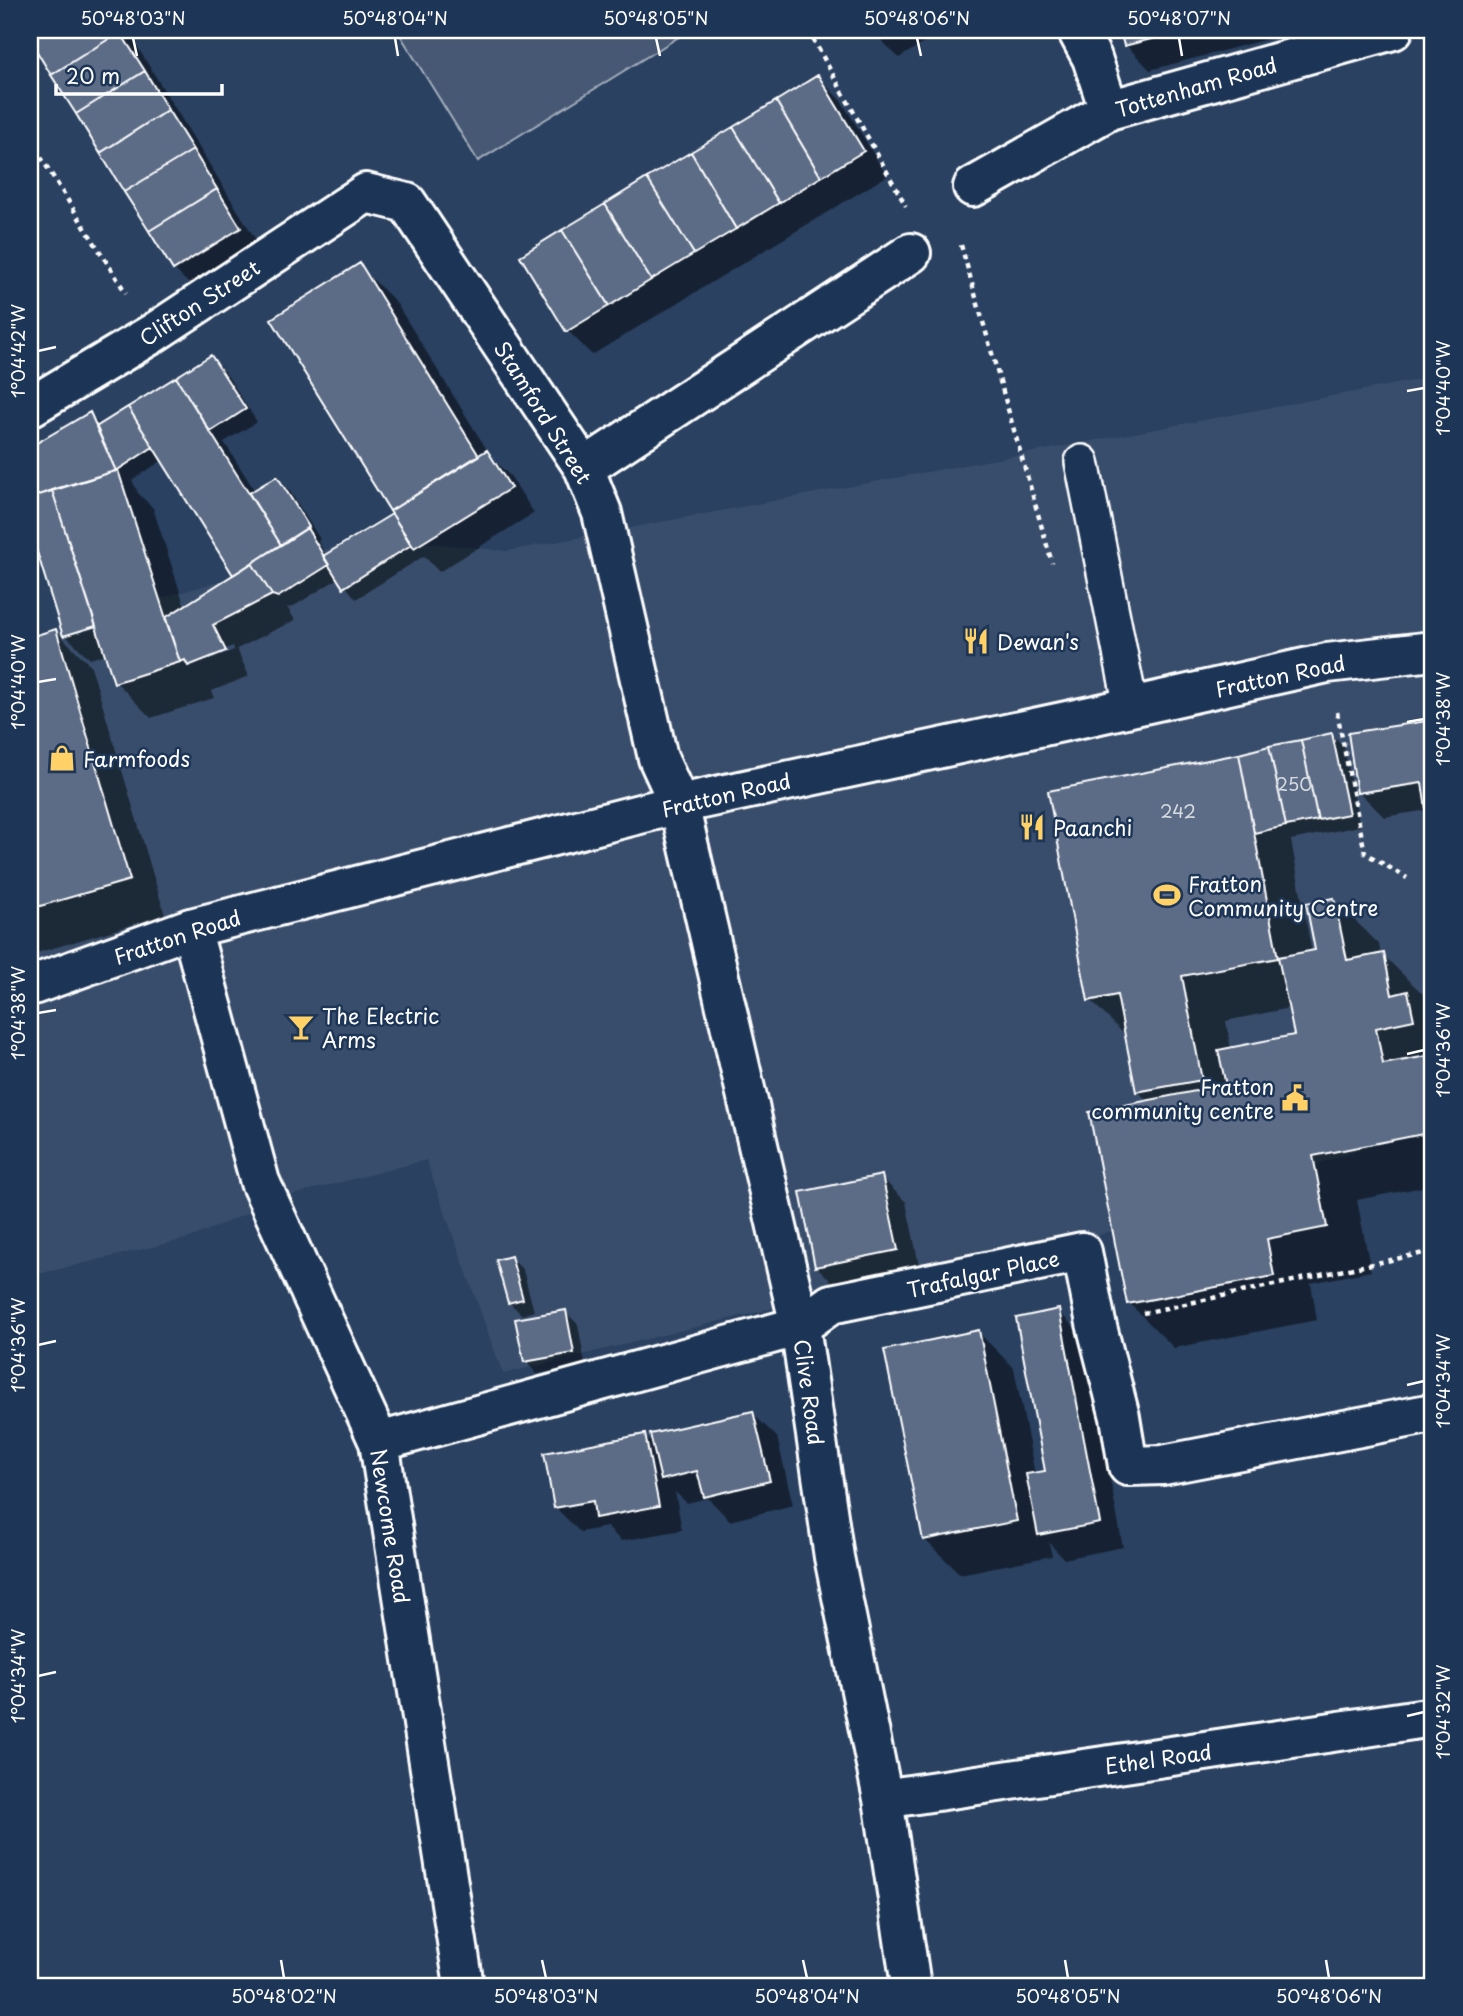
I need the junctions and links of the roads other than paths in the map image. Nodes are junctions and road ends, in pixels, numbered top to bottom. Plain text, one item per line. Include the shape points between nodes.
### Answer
1 (1077, 30) edge
2 (1393, 30) edge
3 (1109, 110) junction
4 (973, 187) dead end
5 (366, 193) joint
6 (911, 235) road end
7 (30, 407) edge
8 (1082, 462) dead end
9 (584, 468) junction
10 (1433, 651) edge
11 (1131, 707) junction
12 (679, 804) junction
13 (191, 928) junction
14 (30, 986) edge
15 (800, 1326) junction
16 (1433, 1413) edge
17 (379, 1442) junction
18 (1433, 1717) edge
19 (883, 1799) junction
20 (464, 1986) edge
21 (911, 1986) edge

1 - 3 street via 1092,58
2 - 3 street, Tottenham Road
3 - 4 street, Tottenham Road
5 - 7 street, Clifton Street via 152,334
5 - 9 street, Stamford Street via 407,203
6 - 9 street
8 - 11 lane
9 - 12 street, Stamford Street via 602,513 658,758
10 - 11 street, Fratton Road via 1327,663
11 - 12 street, Fratton Road
12 - 13 street, Fratton Road
12 - 15 street, Clive Road
13 - 14 street, Fratton Road
13 - 17 street, Newcome Road via 261,1182
15 - 16 street, Trafalgar Place via 831,1304 1083,1252 1128,1466 1164,1465
15 - 17 street, Trafalgar Place
15 - 19 street, Clive Road via 834,1557
17 - 20 street, Newcome Road
18 - 19 street, Ethel Road
19 - 21 street, Clive Road

